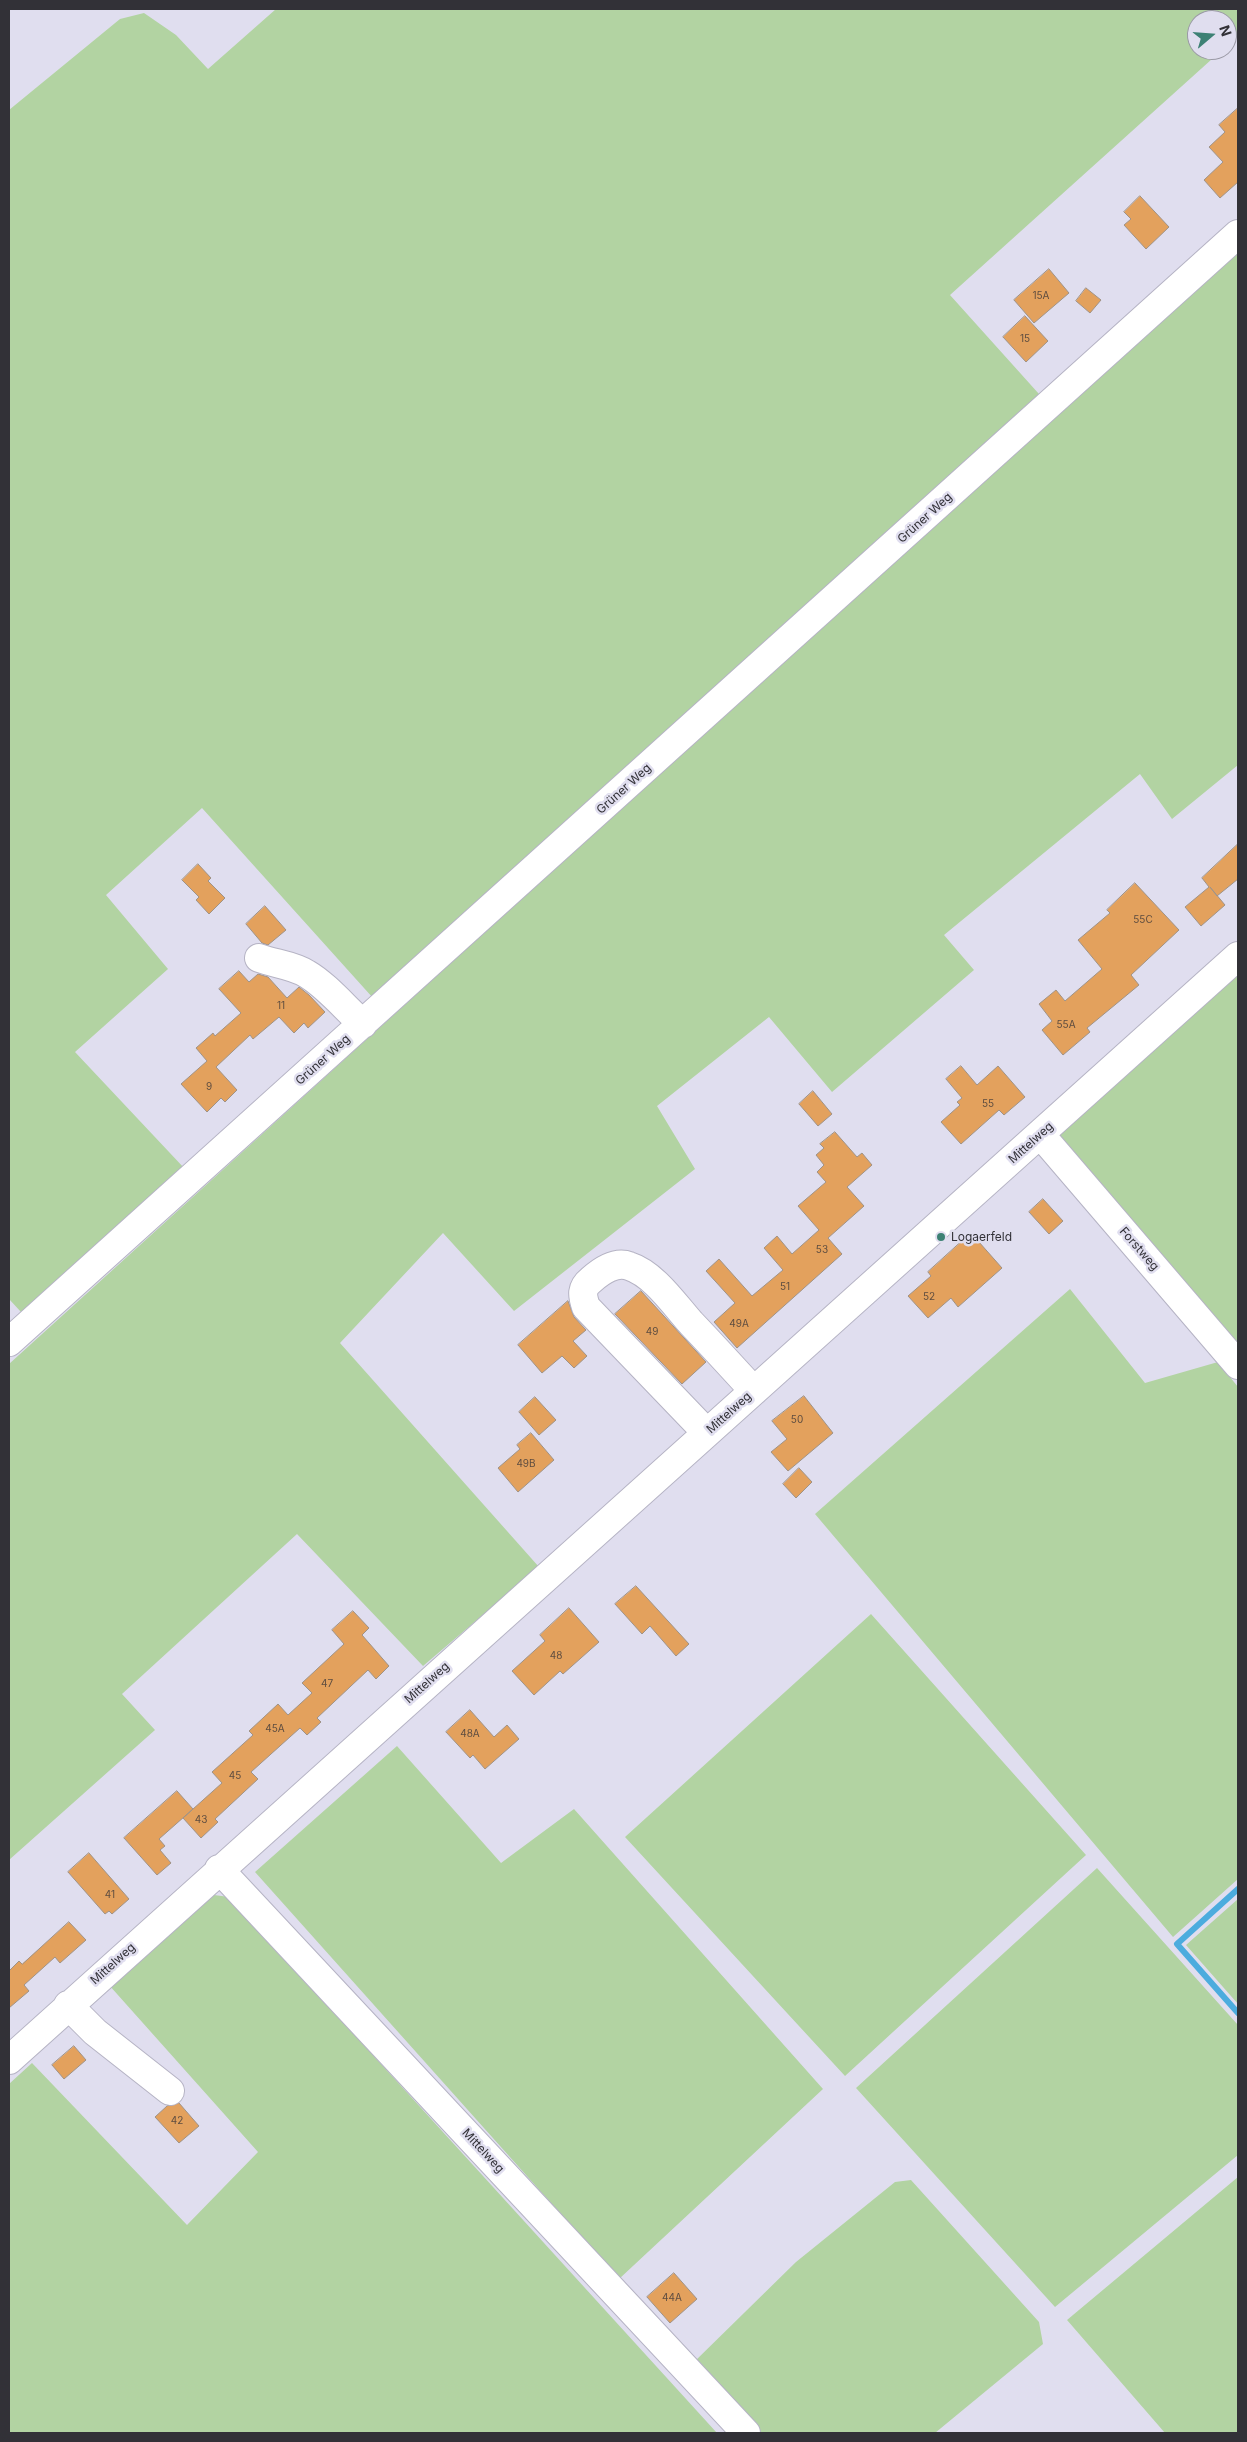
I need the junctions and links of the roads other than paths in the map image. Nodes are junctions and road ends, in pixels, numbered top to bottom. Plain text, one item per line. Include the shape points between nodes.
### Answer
1 (1238, 234) edge
2 (1238, 956) edge
3 (259, 958) dead end
4 (363, 1024) junction
5 (1040, 1134) junction
6 (9, 1342) edge
7 (1238, 1365) edge
8 (754, 1391) junction
9 (707, 1433) junction
10 (219, 1869) junction
11 (68, 2005) junction
12 (9, 2060) edge
13 (170, 2091) dead end
14 (746, 2433) edge

1 - 4 street, Grüner Weg
2 - 5 street, Mittelweg
3 - 4 street via 308,974
4 - 6 street, Grüner Weg
5 - 7 street, Forstweg
5 - 8 street, Mittelweg
8 - 9 street, Mittelweg
8 - 9 street via 663,1292 638,1270 628,1265 616,1265 591,1279 583,1288 586,1307
9 - 10 street, Mittelweg
10 - 11 street, Mittelweg
10 - 14 street, Mittelweg
11 - 12 street, Mittelweg
11 - 13 street via 95,2032

